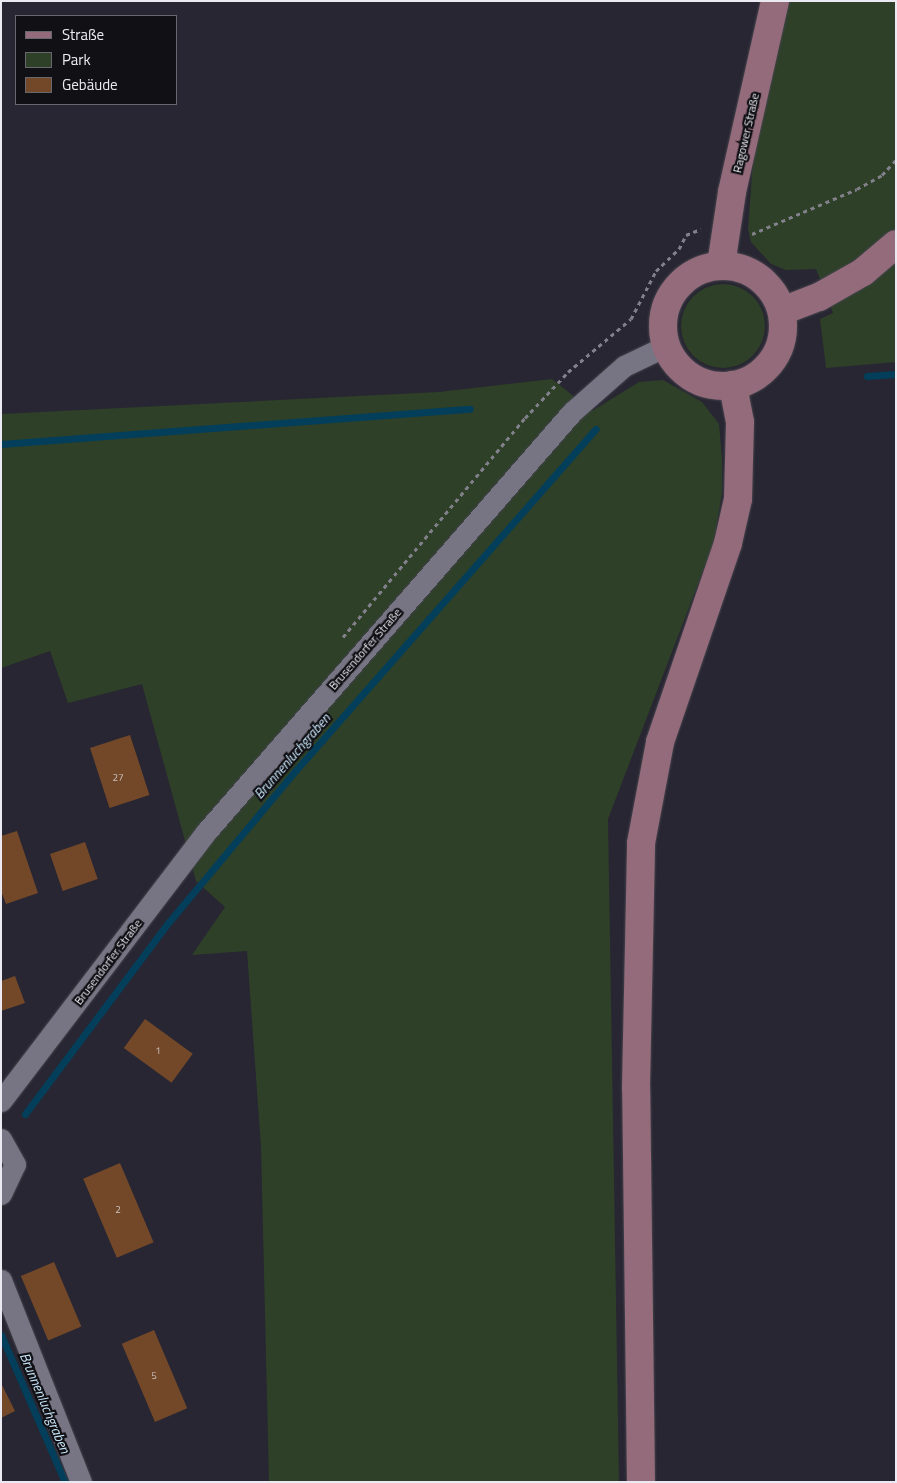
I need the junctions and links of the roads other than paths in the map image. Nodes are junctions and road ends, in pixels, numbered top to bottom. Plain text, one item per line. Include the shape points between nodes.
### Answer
1 (775, 1) edge
2 (896, 244) edge
3 (721, 265) junction
4 (782, 311) junction
5 (666, 346) junction
6 (733, 385) junction
7 (1, 1101) edge
8 (1, 1140) edge
9 (1, 1194) edge
10 (1, 1280) edge
11 (81, 1482) edge
12 (641, 1482) edge

1 - 3 main road, Ragower Straße via 732,192
2 - 4 main road via 863,272
3 - 4 main road via 760,278
3 - 5 main road via 696,271 677,286 662,321
4 - 6 main road via 782,336 773,359 756,376
5 - 6 main road via 678,366 698,381
5 - 7 street, Brusendorfer Straße via 624,366 572,412 206,832
6 - 12 main road via 740,422 738,499 728,543 660,742 641,843 636,1077
8 - 9 street via 15,1164
10 - 11 street

